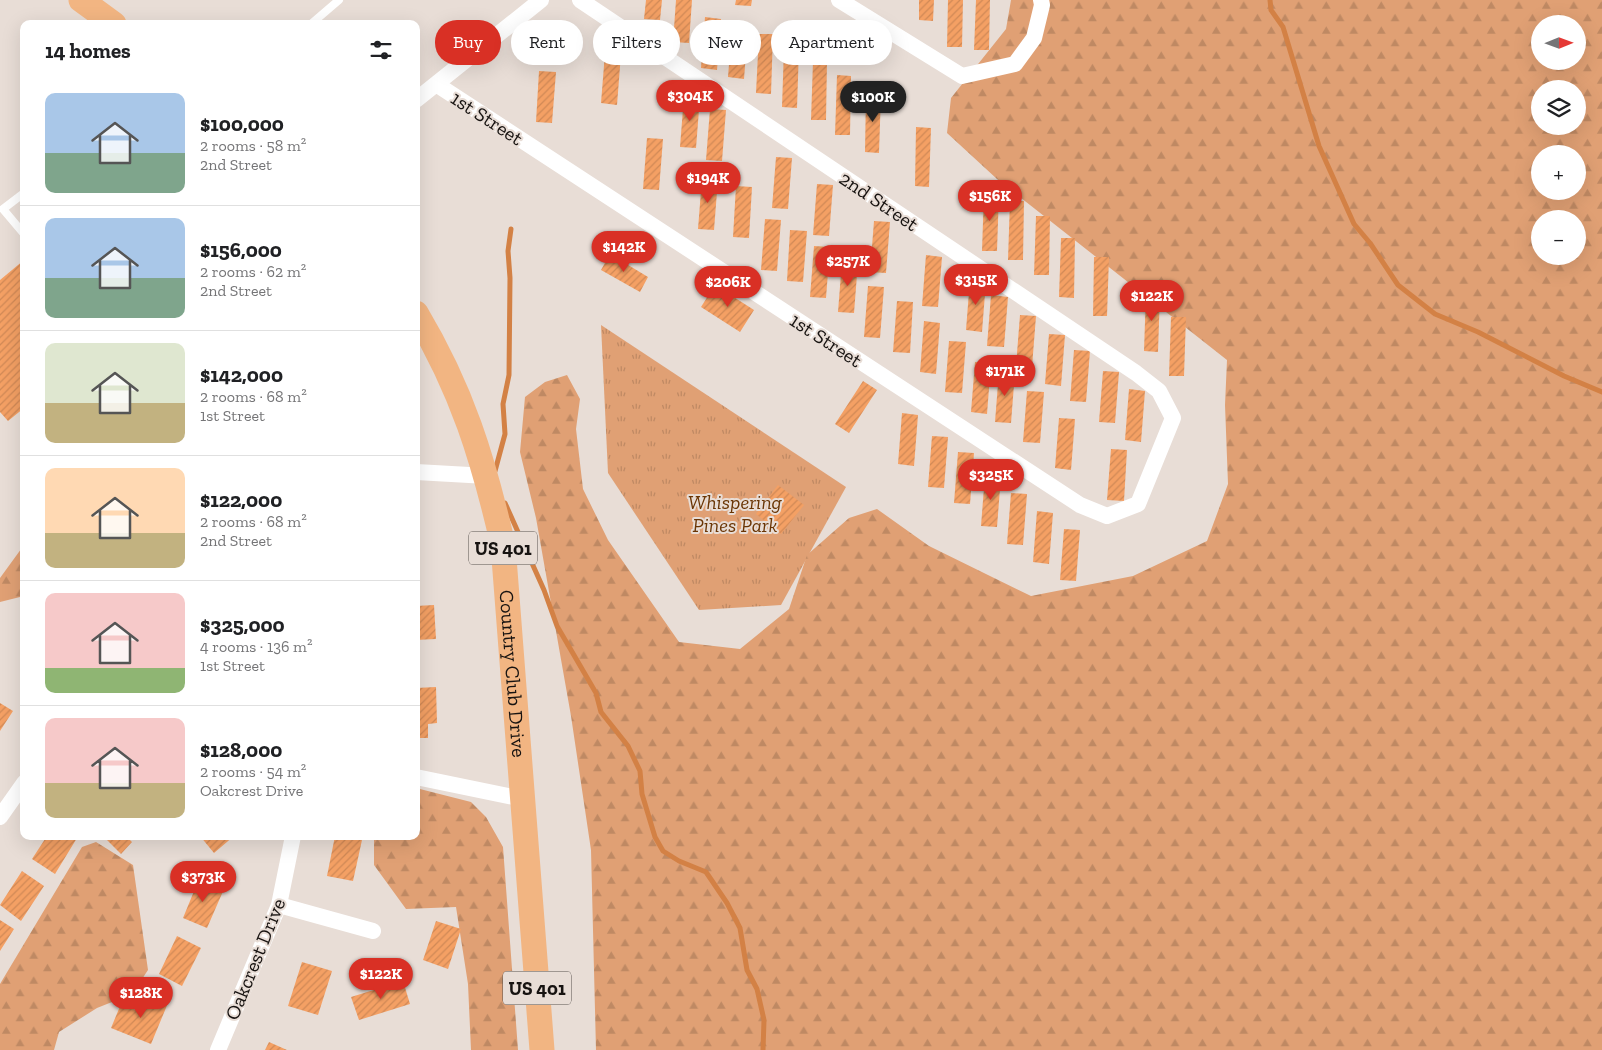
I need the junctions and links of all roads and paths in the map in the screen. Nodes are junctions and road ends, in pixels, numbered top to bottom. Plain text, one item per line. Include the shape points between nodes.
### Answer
1 (81, 0) edge
2 (340, 0) edge
3 (540, 0) edge
4 (580, 0) edge
5 (839, 0) edge
6 (1041, 0) edge
7 (108, 20) edge
8 (316, 20) edge
9 (436, 84) junction
10 (420, 97) edge
11 (20, 196) edge
12 (20, 229) edge
13 (420, 320) edge
14 (1153, 466) joint
15 (420, 472) edge
16 (487, 476) junction
17 (420, 778) edge
18 (20, 789) edge
19 (523, 799) junction
20 (0, 818) edge
21 (292, 840) edge
22 (279, 905) junction
23 (373, 930) dead end
24 (218, 1050) edge
25 (542, 1050) edge

1 - 7 main road
2 - 8 lane
3 - 9 street
4 - 14 street, 2nd Street via 1159,391 1173,418
5 - 6 street via 962,76 1015,64 1034,38
9 - 10 street
9 - 14 street, 1st Street via 1080,505 1107,516 1138,504
11 - 12 lane via 3,209
13 - 16 main road, Country Club Drive / US 401 via 452,380
15 - 16 street
16 - 19 main road, Country Club Drive / US 401 via 503,545
17 - 19 street
18 - 20 street
19 - 25 main road, Country Club Drive / US 401
21 - 22 street, Oakcrest Drive
22 - 23 street
22 - 24 street, Oakcrest Drive

